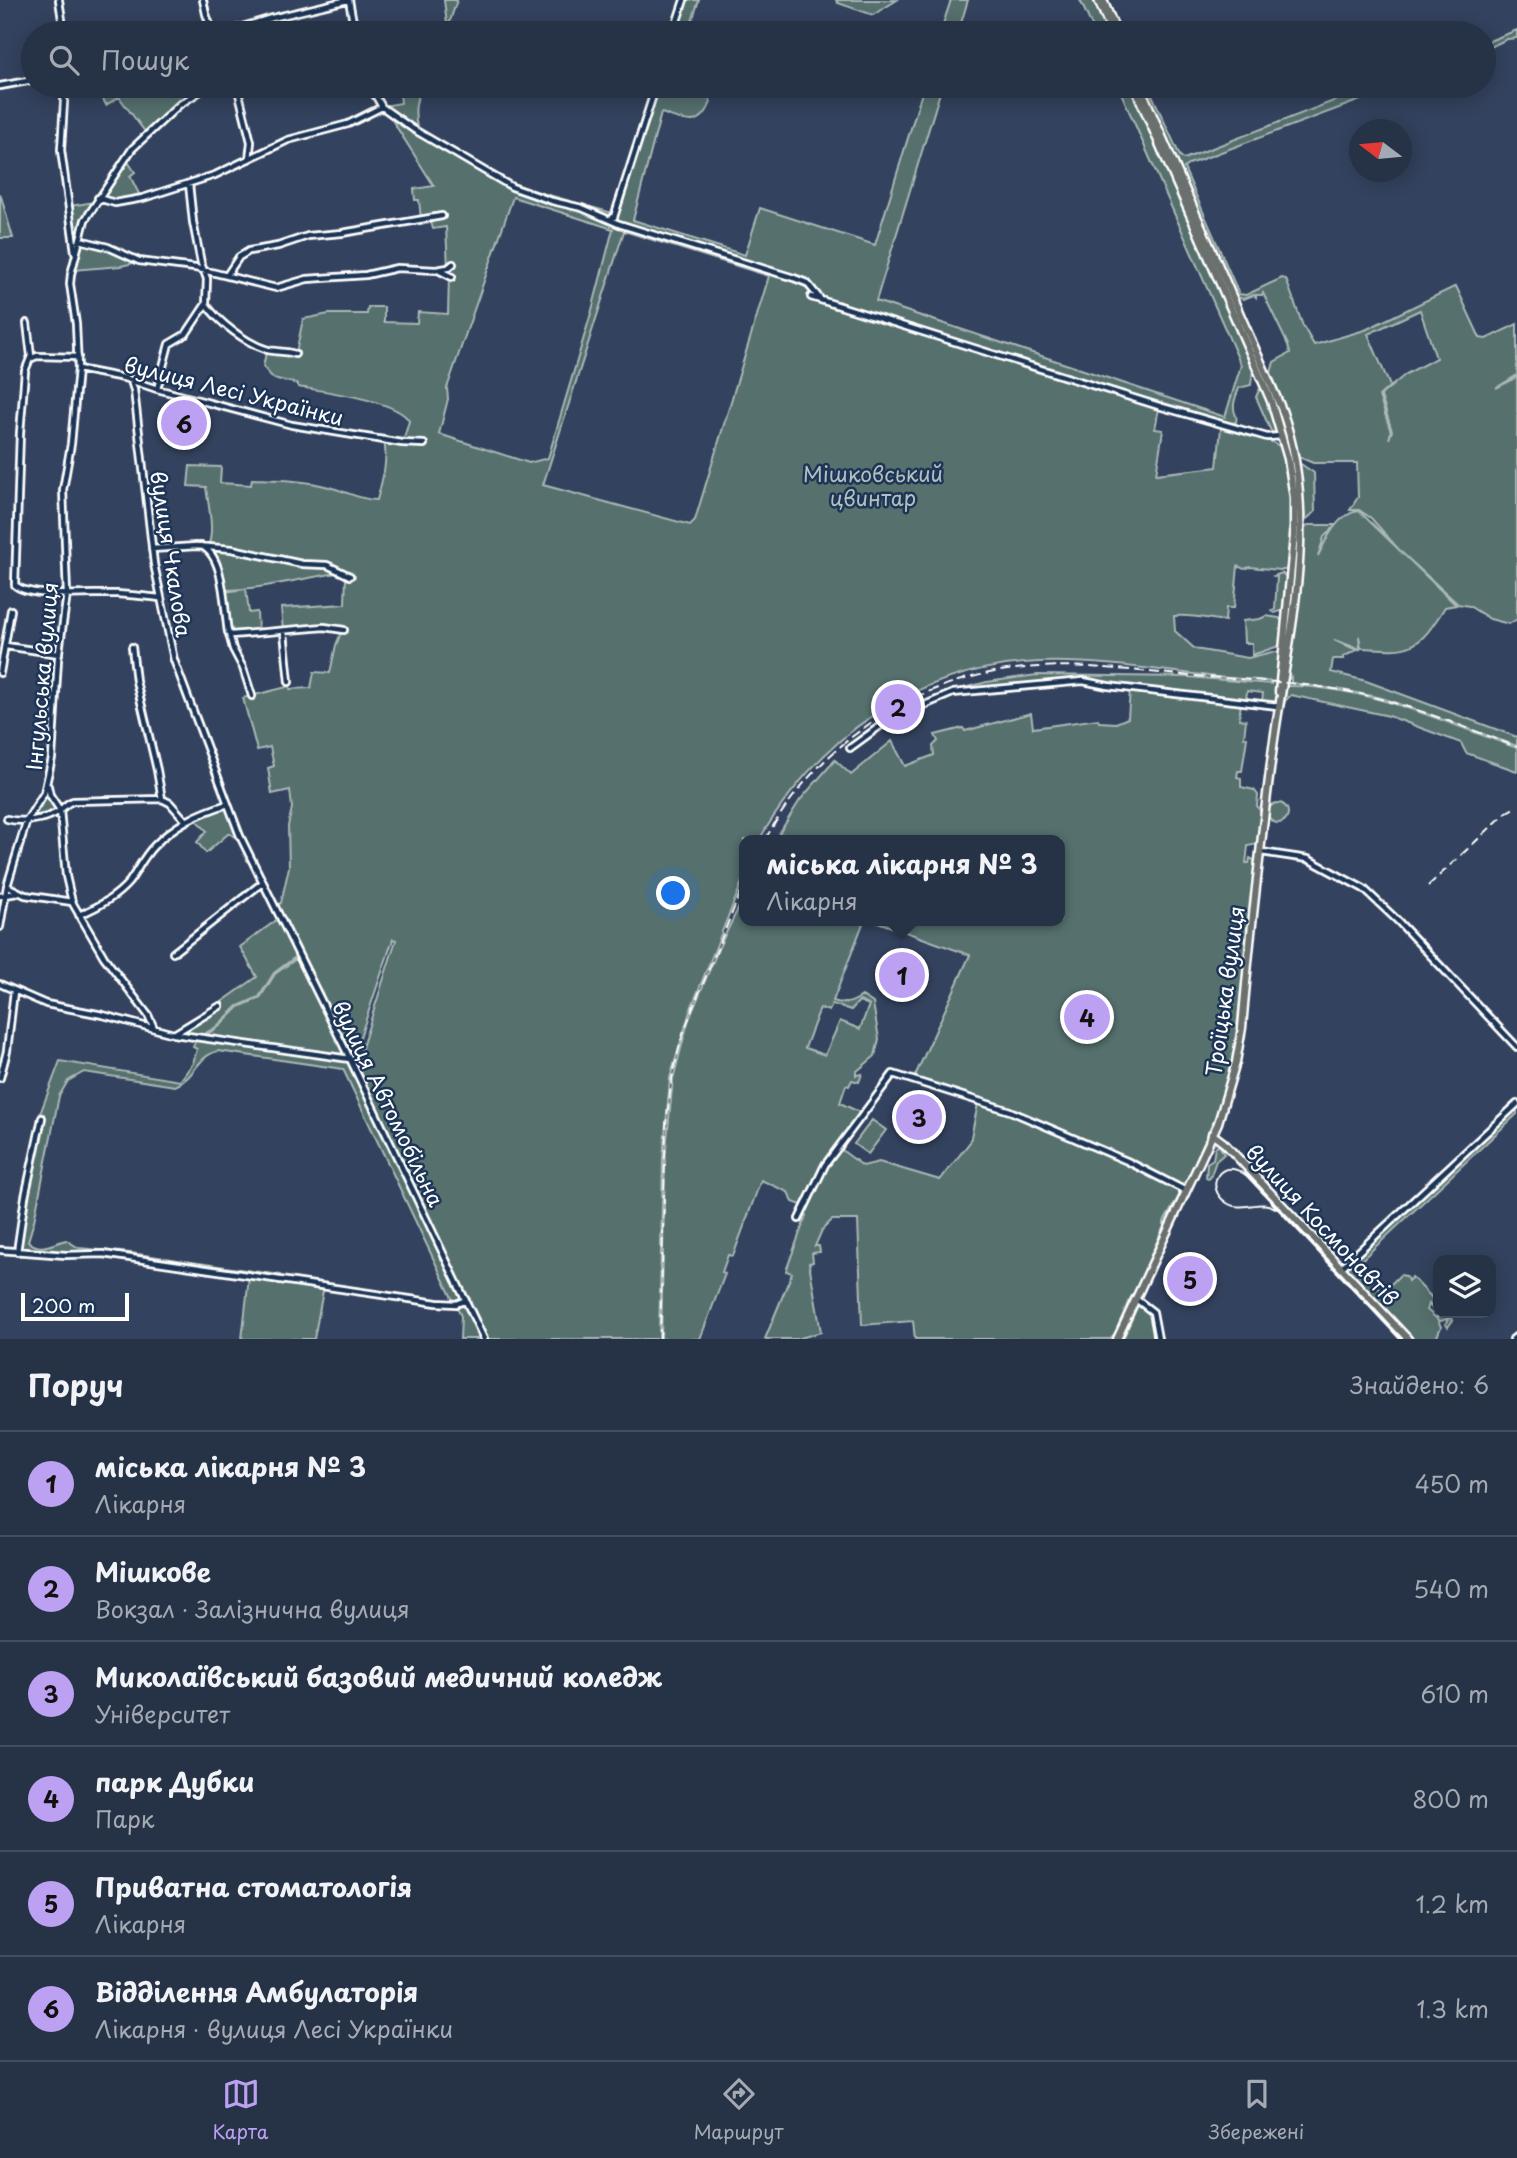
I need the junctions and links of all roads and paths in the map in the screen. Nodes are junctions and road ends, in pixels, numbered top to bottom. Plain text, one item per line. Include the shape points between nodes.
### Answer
1 (60, 0) edge
2 (203, 0) edge
3 (349, 0) edge
4 (684, 0) edge
5 (1100, 0) edge
6 (63, 21) edge
7 (209, 21) edge
8 (262, 21) edge
9 (353, 21) edge
10 (677, 21) edge
11 (1109, 21) edge
12 (21, 82) edge
13 (0, 86) edge
14 (64, 98) edge
15 (190, 98) edge
16 (240, 98) edge
17 (377, 98) edge
18 (652, 98) edge
19 (1139, 98) edge
20 (1145, 98) edge
21 (382, 107) junction
22 (251, 142) junction
23 (264, 152) junction
24 (249, 159) junction
25 (189, 184) junction
26 (98, 198) junction
27 (442, 216) dead end
28 (614, 219) junction
29 (80, 240) junction
30 (76, 257) junction
31 (453, 264) dead end
32 (436, 270) junction
33 (204, 272) junction
34 (215, 274) junction
35 (226, 275) junction
36 (452, 277) dead end
37 (207, 284) junction
38 (811, 297) dead end
39 (821, 300) junction
40 (206, 304) junction
41 (27, 323) dead end
42 (30, 353) junction
43 (295, 354) dead end
44 (37, 356) junction
45 (78, 357) junction
46 (29, 360) junction
47 (78, 369) junction
48 (131, 381) junction
49 (158, 390) junction
50 (1283, 436) junction
51 (424, 444) dead end
52 (201, 546) junction
53 (152, 549) junction
54 (350, 576) dead end
55 (67, 594) junction
56 (160, 598) junction
57 (11, 610) dead end
58 (344, 630) dead end
59 (284, 632) junction
60 (229, 634) junction
61 (6, 646) junction
62 (132, 647) dead end
63 (59, 654) junction
64 (0, 673) edge
65 (289, 682) dead end
66 (252, 696) dead end
67 (1278, 708) junction
68 (850, 748) dead end
69 (47, 784) junction
70 (162, 799) junction
71 (54, 801) junction
72 (66, 804) junction
73 (228, 804) junction
74 (60, 810) junction
75 (7, 819) dead end
76 (27, 820) junction
77 (185, 820) junction
78 (1261, 852) junction
79 (262, 883) junction
80 (7, 886) junction
81 (18, 893) junction
82 (3, 896) edge
83 (72, 902) junction
84 (79, 915) junction
85 (0, 927) edge
86 (173, 953) dead end
87 (0, 984) edge
88 (14, 991) junction
89 (220, 1006) dead end
90 (149, 1017) junction
91 (143, 1026) junction
92 (155, 1029) junction
93 (174, 1034) junction
94 (1517, 1047) edge
95 (353, 1062) junction
96 (0, 1078) edge
97 (1517, 1104) edge
98 (42, 1118) dead end
99 (1212, 1134) junction
100 (1186, 1191) junction
101 (799, 1219) dead end
102 (0, 1250) edge
103 (18, 1252) junction
104 (1341, 1268) junction
105 (1136, 1299) junction
106 (466, 1300) junction
107 (484, 1339) edge
108 (1117, 1339) edge
109 (1158, 1339) edge
110 (1408, 1339) edge

1 - 6 street
2 - 7 street
3 - 8 street
3 - 9 street
4 - 10 street
5 - 11 main road
12 - 13 street
14 - 30 street, Інгульська вулиця via 61,149
15 - 26 street via 136,144
16 - 22 street
17 - 21 street
18 - 28 street
19 - 50 main road
20 - 67 main road via 1290,435 1301,530
21 - 23 street via 348,124
21 - 28 street via 512,187
22 - 23 street
22 - 24 street
23 - 24 street
24 - 25 street
25 - 26 street via 129,202
25 - 33 street
26 - 29 street
27 - 35 street via 308,236 249,251
28 - 39 street via 807,283
29 - 30 street
29 - 33 street via 139,261
30 - 45 street, Інгульська вулиця via 70,284
31 - 32 street
32 - 35 street via 388,269 299,280 278,288
32 - 36 street
33 - 34 street
33 - 37 street
34 - 35 street
34 - 37 street
37 - 40 street
38 - 39 street
39 - 50 street via 1267,438
40 - 43 street via 249,341
40 - 49 street via 186,334 169,344
41 - 42 street
42 - 44 street
42 - 46 street
44 - 45 street
44 - 46 street
45 - 47 street, Інгульська вулиця
46 - 55 street via 24,377 14,580 20,589
47 - 48 street, вулиця Лесі Українки
47 - 55 street, Інгульська вулиця via 63,490
48 - 49 street, вулиця Лесі Українки
48 - 53 street, вулиця Чкалова
49 - 51 street, вулиця Лесі Українки via 292,425
50 - 67 main road via 1292,480 1294,536
52 - 53 street
52 - 54 street via 322,564
52 - 60 street via 216,562
53 - 56 street, вулиця Чкалова
55 - 56 street
55 - 63 street, Інгульська вулиця
56 - 73 street, вулиця Чкалова via 171,651
57 - 61 street
58 - 59 street via 324,627
59 - 60 street
59 - 65 street
60 - 66 street
61 - 63 street
61 - 64 street
62 - 70 street
63 - 69 street, Інгульська вулиця
67 - 68 street via 1086,681 960,692 887,721
67 - 78 main road, Троїцька вулиця
69 - 71 street
69 - 76 street, Інгульська вулиця
70 - 72 street
70 - 77 street
71 - 72 street
71 - 74 street
72 - 74 street
73 - 77 street
73 - 79 street, вулиця Чкалова
74 - 76 street
74 - 83 street
75 - 76 street
76 - 80 street, Інгульська вулиця
77 - 84 street via 154,846 124,886
78 - 94 street via 1308,859 1364,889
78 - 99 main road, Троїцька вулиця via 1239,1047
79 - 86 street
79 - 95 street, вулиця Автомобільна
80 - 81 street
80 - 82 street, Інгульська вулиця
81 - 82 street
81 - 83 street
82 - 85 street, Інгульська вулиця
83 - 84 street
84 - 90 street via 112,970
87 - 88 street
88 - 91 street via 46,1004
88 - 96 street
89 - 93 street
90 - 91 street
90 - 92 street
91 - 92 street
92 - 93 street
93 - 95 street
95 - 106 street, вулиця Автомобільна
97 - 104 street
98 - 103 street
99 - 100 main road, Троїцька вулиця
99 - 104 main road, вулиця Космонавтів
100 - 101 street via 1111,1153 1010,1111 893,1074 825,1165
100 - 105 main road, Троїцька вулиця
102 - 103 street
103 - 106 street via 103,1254 437,1303
104 - 110 main road, вулиця Космонавтів
105 - 108 main road, Троїцька вулиця
105 - 109 street via 1153,1312
106 - 107 street, вулиця Автомобільна

